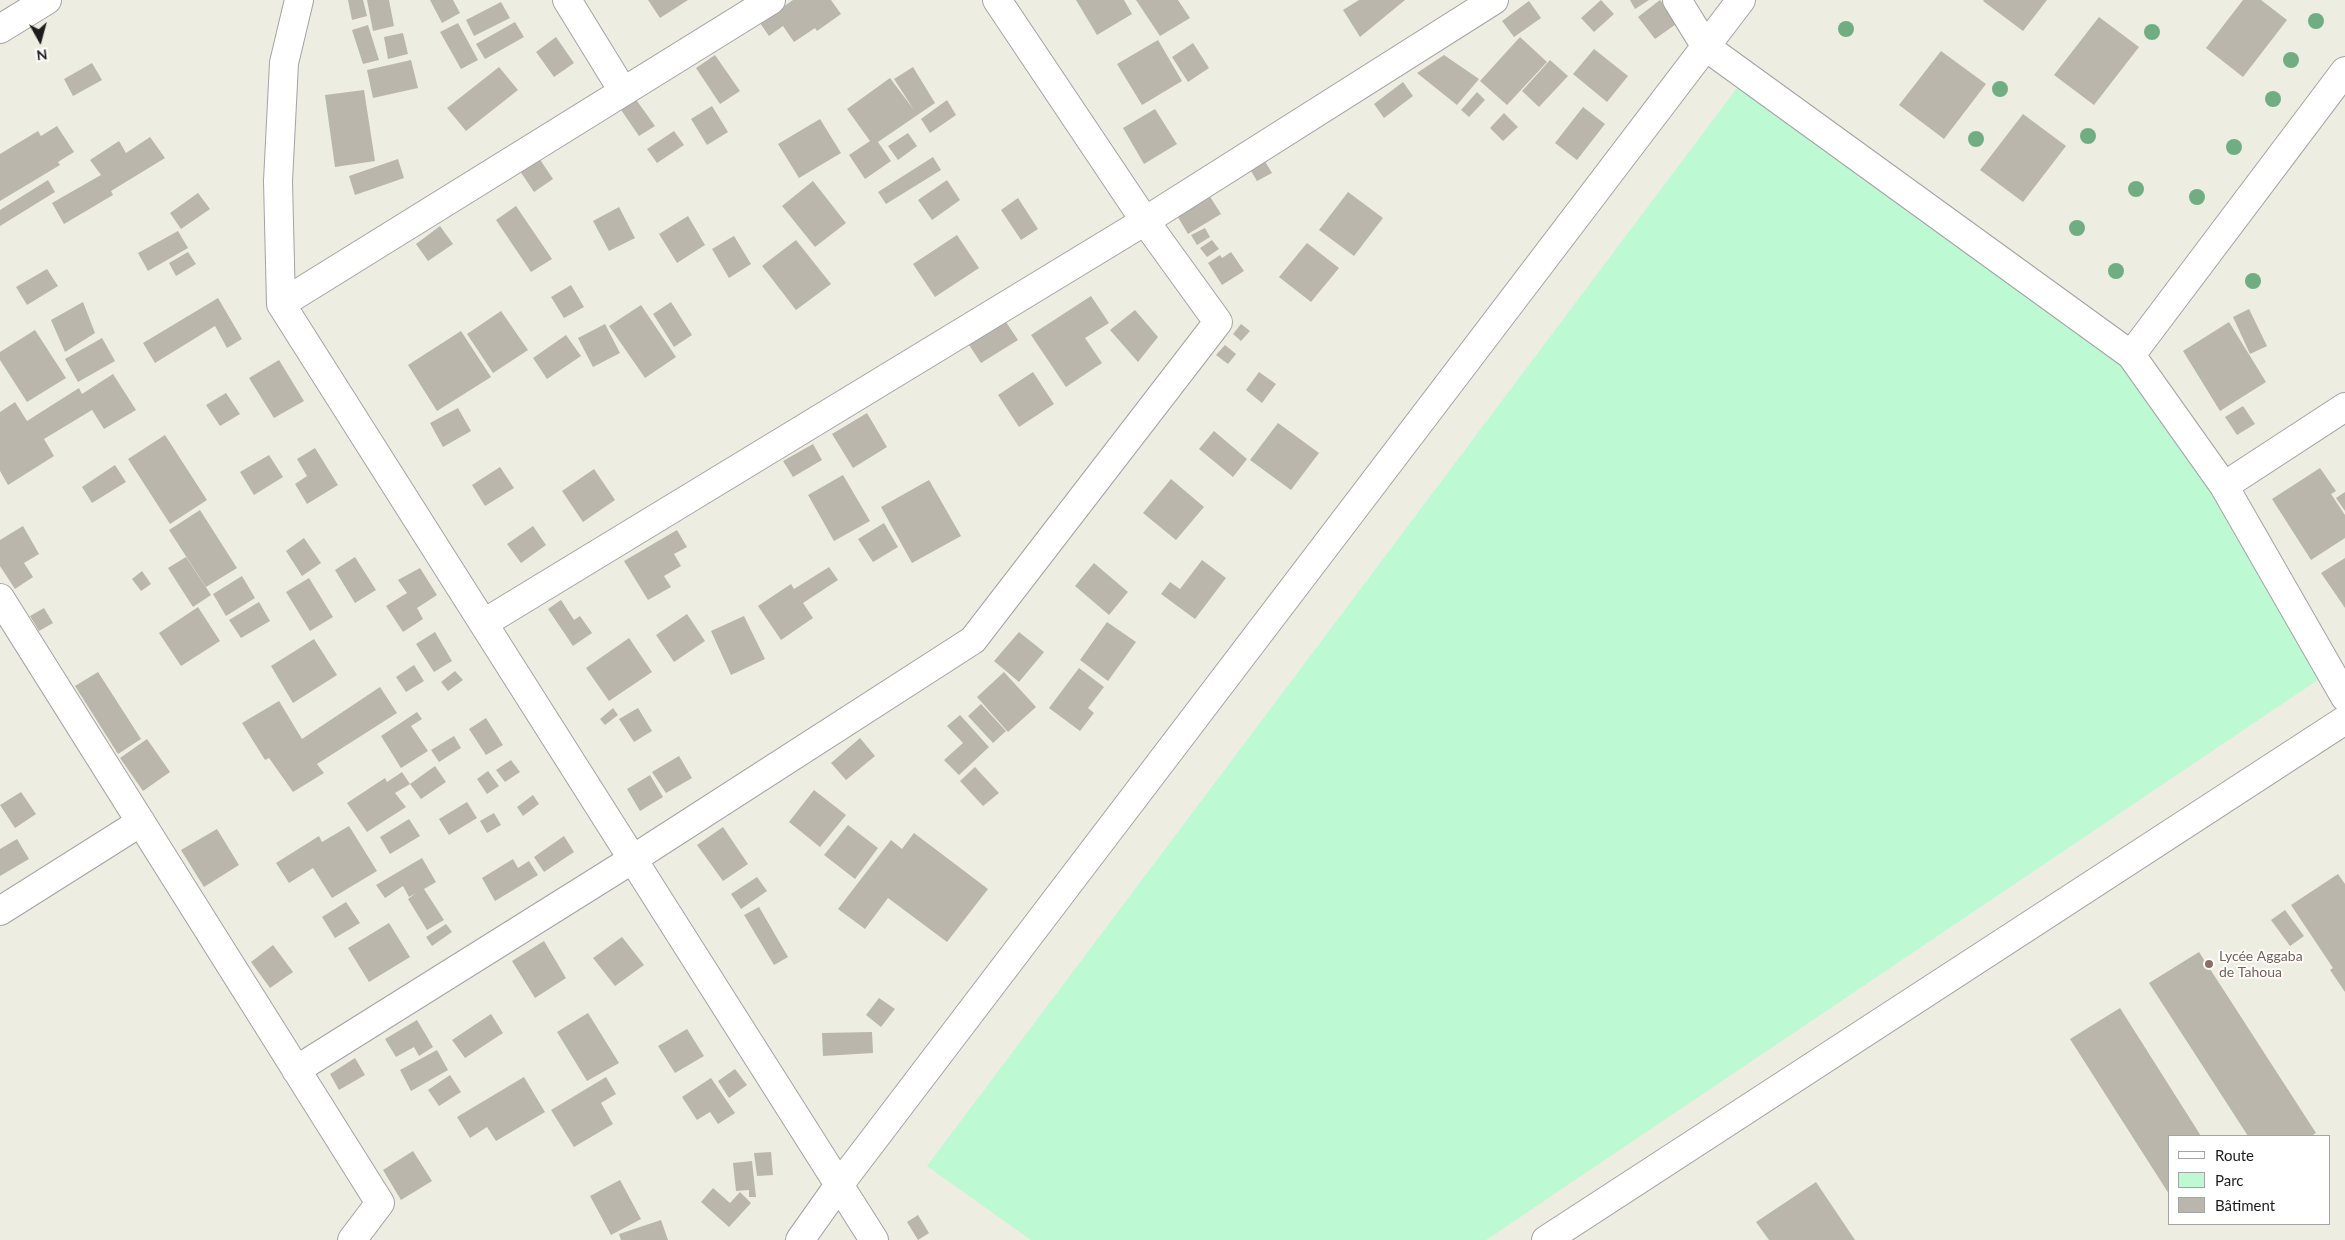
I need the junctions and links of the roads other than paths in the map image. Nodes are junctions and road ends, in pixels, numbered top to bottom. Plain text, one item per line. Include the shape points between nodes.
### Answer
1 (47, 0) edge
2 (299, 0) edge
3 (567, 0) edge
4 (771, 0) edge
5 (997, 0) edge
6 (1494, 0) edge
7 (1677, 0) edge
8 (1741, 0) edge
9 (0, 29) edge
10 (1706, 47) junction
11 (2345, 71) edge
12 (623, 91) junction
13 (1146, 221) junction
14 (281, 304) junction
15 (2131, 355) junction
16 (2345, 407) edge
17 (2224, 486) junction
18 (1, 602) edge
19 (484, 623) junction
20 (2345, 697) edge
21 (2345, 720) edge
22 (141, 822) junction
23 (633, 859) junction
24 (0, 911) edge
25 (296, 1070) junction
26 (839, 1185) junction
27 (352, 1240) edge
28 (800, 1240) edge
29 (874, 1240) edge
30 (1546, 1240) edge

1 - 9 street
2 - 14 street via 284,63 278,181
3 - 12 street
4 - 12 street
5 - 13 street
6 - 13 street
7 - 10 street
8 - 10 street
10 - 15 street
10 - 26 street
11 - 15 street
12 - 14 street
13 - 19 street
13 - 23 street via 1218,322 973,640
14 - 19 street
15 - 17 street
16 - 17 street
17 - 20 street
18 - 22 street
19 - 23 street
21 - 30 street
22 - 24 street
22 - 25 street
23 - 25 street
23 - 26 street
25 - 27 street via 380,1203
26 - 28 street
26 - 29 street

